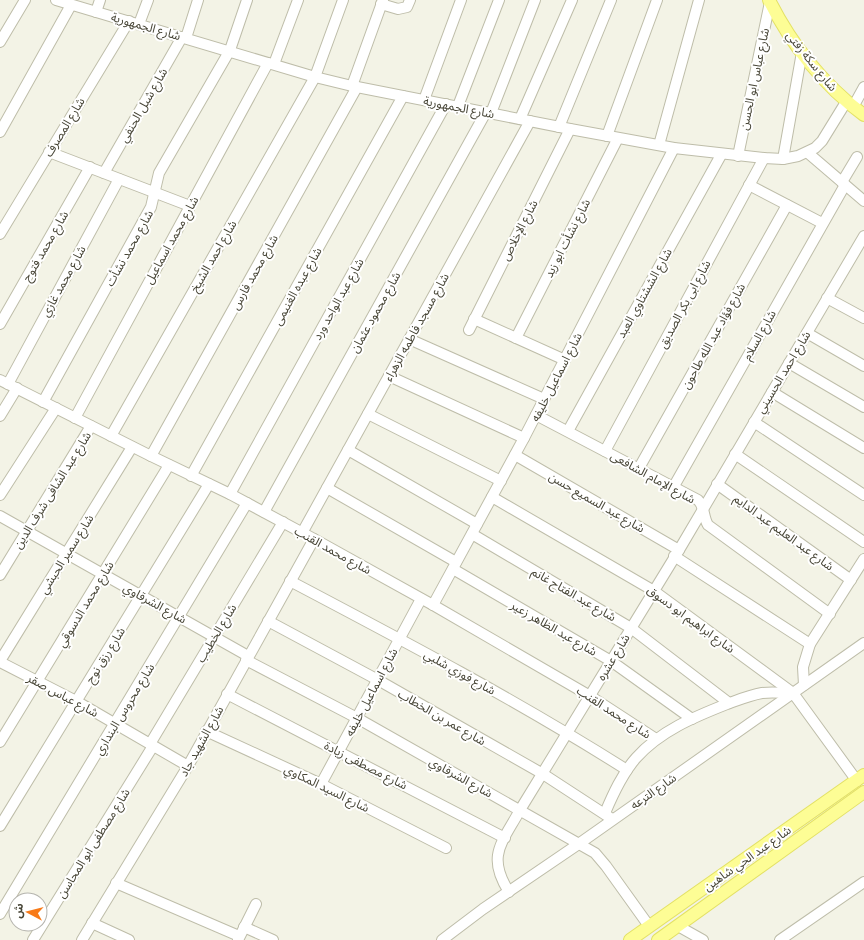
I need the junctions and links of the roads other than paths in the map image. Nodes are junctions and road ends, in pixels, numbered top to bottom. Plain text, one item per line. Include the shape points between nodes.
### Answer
1 (25, 0) edge
2 (56, 0) edge
3 (100, 0) edge
4 (148, 0) edge
5 (198, 0) edge
6 (247, 0) edge
7 (298, 0) edge
8 (343, 0) edge
9 (410, 0) edge
10 (461, 0) edge
11 (498, 0) edge
12 (535, 0) edge
13 (572, 0) edge
14 (611, 0) edge
15 (657, 0) edge
16 (699, 0) edge
17 (770, 1) edge
18 (382, 2) edge
19 (71, 5) junction
20 (96, 12) junction
21 (128, 21) junction
22 (140, 24) junction
23 (184, 37) junction
24 (0, 42) edge
25 (230, 50) junction
26 (802, 52) junction
27 (271, 64) junction
28 (315, 77) junction
29 (354, 86) junction
30 (864, 87) edge
31 (403, 96) junction
32 (424, 100) junction
33 (446, 104) junction
34 (849, 104) junction
35 (458, 106) junction
36 (488, 112) junction
37 (864, 115) edge
38 (525, 120) junction
39 (559, 127) junction
40 (570, 129) junction
41 (0, 132) edge
42 (607, 136) junction
43 (618, 138) junction
44 (659, 145) junction
45 (674, 148) junction
46 (50, 152) junction
47 (808, 153) junction
48 (721, 155) junction
49 (738, 156) junction
50 (857, 157) dead end
51 (764, 158) junction
52 (783, 159) junction
53 (90, 167) junction
54 (104, 173) junction
55 (119, 179) junction
56 (843, 183) junction
57 (749, 185) junction
58 (154, 192) junction
59 (864, 201) edge
60 (786, 205) junction
61 (190, 206) junction
62 (4, 217) edge
63 (822, 223) junction
64 (0, 234) edge
65 (864, 236) edge
66 (828, 298) junction
67 (864, 317) edge
68 (474, 319) junction
69 (0, 324) edge
70 (469, 330) dead end
71 (807, 333) junction
72 (516, 338) junction
73 (409, 339) junction
74 (565, 360) junction
75 (789, 363) junction
76 (864, 366) edge
77 (389, 376) junction
78 (4, 382) edge
79 (17, 388) junction
80 (772, 392) junction
81 (544, 399) junction
82 (43, 402) junction
83 (864, 407) edge
84 (56, 408) junction
85 (368, 414) junction
86 (536, 415) junction
87 (0, 416) edge
88 (75, 418) junction
89 (754, 422) junction
90 (91, 426) junction
91 (568, 431) junction
92 (111, 436) junction
93 (524, 438) junction
94 (132, 447) junction
95 (864, 448) edge
96 (348, 450) junction
97 (605, 451) junction
98 (735, 454) junction
99 (515, 455) junction
100 (151, 456) junction
101 (169, 465) junction
102 (639, 468) junction
103 (191, 476) junction
104 (501, 481) junction
105 (209, 484) junction
106 (717, 484) junction
107 (674, 486) junction
108 (327, 488) junction
109 (230, 494) junction
110 (0, 495) edge
111 (864, 495) edge
112 (492, 497) junction
113 (248, 504) junction
114 (703, 508) junction
115 (264, 512) junction
116 (0, 516) edge
117 (282, 522) junction
118 (477, 524) junction
119 (27, 531) junction
120 (302, 533) junction
121 (472, 534) junction
122 (314, 539) junction
123 (864, 542) edge
124 (676, 553) junction
125 (67, 554) junction
126 (864, 561) edge
127 (455, 565) junction
128 (103, 574) junction
129 (0, 575) edge
130 (851, 580) junction
131 (290, 581) junction
132 (654, 591) junction
133 (142, 596) junction
134 (421, 598) junction
135 (433, 605) junction
136 (830, 614) junction
137 (180, 617) junction
138 (268, 621) junction
139 (631, 628) junction
140 (214, 636) junction
141 (400, 638) junction
142 (864, 643) edge
143 (810, 644) junction
144 (247, 658) junction
145 (611, 661) junction
146 (0, 662) edge
147 (378, 680) junction
148 (37, 681) junction
149 (804, 685) junction
150 (793, 693) junction
151 (227, 694) junction
152 (590, 696) junction
153 (76, 702) junction
154 (729, 703) junction
155 (357, 718) junction
156 (692, 719) junction
157 (115, 724) junction
158 (206, 731) junction
159 (568, 733) junction
160 (656, 739) junction
161 (0, 742) edge
162 (152, 745) junction
163 (339, 751) junction
164 (188, 766) junction
165 (627, 770) junction
166 (543, 774) junction
167 (860, 778) edge
168 (321, 784) junction
169 (864, 792) edge
170 (520, 810) junction
171 (608, 816) junction
172 (0, 826) edge
173 (505, 838) junction
174 (580, 843) junction
175 (446, 848) dead end
176 (864, 882) edge
177 (116, 884) junction
178 (509, 892) junction
179 (256, 904) dead end
180 (0, 914) edge
181 (92, 923) junction
182 (649, 926) junction
183 (678, 926) junction
184 (244, 927) junction
185 (238, 938) edge
186 (33, 940) edge
187 (82, 940) edge
188 (129, 940) edge
189 (273, 940) edge
190 (442, 940) edge
191 (630, 940) edge
192 (658, 940) edge
193 (703, 940) edge
194 (780, 940) edge

1 - 24 street
2 - 19 street, شارع الجمهورية
3 - 20 street
4 - 22 street
5 - 23 street, شارع شبل الحنفي
6 - 25 street, شارع محمد نشأت
7 - 27 street, شارع محمد اسماعيل
8 - 28 street, شارع احمد الشيخ
9 - 18 street via 407,7 401,9
10 - 32 street
11 - 35 street
12 - 36 street, شارع محمود عثمان
13 - 38 street, شارع مسجد فاطمه الزهراء
14 - 39 street
15 - 42 street
16 - 44 street
17 - 26 main road, شارع سكة زفتي
17 - 49 street, شارع عباس ابو الحسن
18 - 29 street, شارع محمد فارس
19 - 20 street, شارع الجمهورية
19 - 41 street
20 - 21 street, شارع الجمهورية
21 - 22 street, شارع الجمهورية
21 - 46 street, شارع المصرف
22 - 23 street, شارع الجمهورية
23 - 25 street, شارع الجمهورية
23 - 54 street, شارع شبل الحنفي
25 - 27 street, شارع الجمهورية
25 - 58 street, شارع محمد نشأت via 159,173
26 - 34 main road, شارع سكة زفتي
26 - 52 street
27 - 28 street, شارع الجمهورية
27 - 61 street, شارع محمد اسماعيل
28 - 29 street, شارع الجمهورية
28 - 92 street, شارع احمد الشيخ
29 - 31 street, شارع الجمهورية
29 - 100 street, شارع محمد فارس
30 - 34 street, شارع الجمهورية
31 - 32 street, شارع الجمهورية
31 - 103 street, شارع عبده الغنيمى
32 - 33 street, شارع الجمهورية
33 - 35 street, شارع الجمهورية
33 - 109 street, شارع عبد الواحد ورد
34 - 37 main road, شارع سكة زفتي
34 - 47 street, شارع الجمهورية via 822,141
35 - 36 street, شارع الجمهورية
36 - 38 street, شارع الجمهورية
36 - 115 street, شارع محمود عثمان
38 - 39 street, شارع الجمهورية
38 - 73 street, شارع مسجد فاطمه الزهراء
39 - 40 street, شارع الجمهورية
40 - 42 street, شارع الجمهورية
40 - 68 street, شارع الإخلاص
42 - 43 street, شارع الجمهورية
43 - 44 street, شارع الجمهورية
43 - 72 street, شارع نشأت ابو زيد
44 - 45 street, شارع الجمهورية
45 - 48 street, شارع الجمهورية
45 - 74 street, شارع اسماعيل خليفه
46 - 53 street
46 - 62 street, شارع المصرف
47 - 52 street, شارع الجمهورية
47 - 56 street
48 - 49 street, شارع الجمهورية
48 - 91 street, شارع الششتاوي العبد
49 - 51 street, شارع الجمهورية
50 - 56 street, شارع السلام
51 - 52 street, شارع الجمهورية
51 - 57 street, شارع ابى بكر الصديق
53 - 54 street
53 - 69 street, شارع محمد فتوح
54 - 55 street
55 - 58 street
55 - 78 street, شارع محمد غازي
56 - 59 street
56 - 63 street, شارع السلام
57 - 60 street
57 - 97 street, شارع ابى بكر الصديق
58 - 61 street
58 - 82 street, شارع محمد نشأت via 151,207
60 - 63 street
60 - 102 street, شارع فؤاد عبد الله طاحون
61 - 88 street, شارع محمد اسماعيل
62 - 64 street, شارع المصرف
63 - 107 street, شارع السلام
65 - 66 street, شارع احمد الحسيني
66 - 67 street
66 - 71 street, شارع احمد الحسيني
68 - 70 street, شارع الإخلاص
68 - 72 street
71 - 75 street, شارع احمد الحسيني
71 - 76 street
72 - 74 street
73 - 77 street, شارع مسجد فاطمه الزهراء
73 - 81 street
74 - 81 street, شارع اسماعيل خليفه
75 - 80 street, شارع احمد الحسيني
75 - 83 street
77 - 85 street, شارع مسجد فاطمه الزهراء
77 - 93 street
78 - 79 street, شارع محمد القنب
79 - 82 street, شارع محمد القنب
79 - 87 street
80 - 89 street, شارع احمد الحسيني
80 - 95 street
81 - 86 street, شارع اسماعيل خليفه
82 - 84 street, شارع محمد القنب
84 - 88 street, شارع محمد القنب
84 - 110 street
85 - 96 street, شارع مسجد فاطمه الزهراء
85 - 104 street
86 - 91 street, شارع الإمام الشافعى
86 - 93 street, شارع اسماعيل خليفه
88 - 90 street, شارع محمد القنب
89 - 98 street, شارع احمد الحسيني
89 - 111 street
90 - 92 street, شارع محمد القنب
90 - 119 street, شارع عبد الشافى شرف الدين
91 - 97 street, شارع الإمام الشافعى
92 - 94 street, شارع محمد القنب
93 - 99 street, شارع اسماعيل خليفه
94 - 100 street, شارع محمد القنب
94 - 125 street, شارع سمير الحبشي
96 - 108 street, شارع مسجد فاطمه الزهراء
96 - 118 street
97 - 102 street, شارع الإمام الشافعى
98 - 106 street, شارع احمد الحسيني
98 - 123 street
99 - 104 street, شارع اسماعيل خليفه
99 - 124 street, شارع عبد السميع حسن
100 - 101 street, شارع محمد القنب
101 - 103 street, شارع محمد القنب
101 - 128 street, شارع محمد الدسوقي
102 - 107 street, شارع الإمام الشافعى
103 - 105 street, شارع محمد القنب
104 - 112 street, شارع اسماعيل خليفه
105 - 109 street, شارع محمد القنب
105 - 133 street, شارع رزق نوح
106 - 114 street, شارع احمد الحسيني
106 - 130 street, شارع عبد العليم عبد الدايم
107 - 114 street, شارع الإمام الشافعى via 698,500
108 - 120 street, شارع مسجد فاطمه الزهراء
108 - 127 street, شارع عبد الظاهر زعير
109 - 113 street, شارع محمد القنب
112 - 118 street, شارع اسماعيل خليفه
112 - 132 street, شارع ابراهيم ابو دسوق
113 - 115 street, شارع محمد القنب
113 - 137 street, شارع محروس البنداري
114 - 124 street, شارع عشره
114 - 136 street, شارع الإمام الشافعى via 708,525
115 - 117 street, شارع محمد القنب
116 - 119 street, شارع الشرقاوي
117 - 120 street, شارع محمد القنب
117 - 140 street, شارع الخطيب
118 - 121 street, شارع اسماعيل خليفه
119 - 125 street, شارع الشرقاوي
119 - 129 street, شارع عبد الشافى شرف الدين
120 - 122 street, شارع محمد القنب
121 - 127 street, شارع اسماعيل خليفه
121 - 139 street, شارع عبد الفتاح غانم
122 - 131 street, شارع الشهيد جاد
122 - 134 street, شارع محمد القنب
124 - 132 street, شارع عشره
124 - 143 street, شارع عبد السميع حسن
125 - 128 street, شارع الشرقاوي
125 - 146 street, شارع سمير الحبشي
126 - 130 street
127 - 135 street, شارع اسماعيل خليفه
127 - 145 street, شارع عبد الظاهر زعير
128 - 133 street, شارع الشرقاوي
128 - 148 street, شارع محمد الدسوقي
130 - 136 street
131 - 138 street, شارع الشهيد جاد
131 - 141 street, شارع فوزي شلبي
132 - 139 street, شارع عشره
132 - 150 street, شارع ابراهيم ابو دسوق
133 - 137 street, شارع الشرقاوي
133 - 153 street, شارع رزق نوح
134 - 135 street, شارع محمد القنب
134 - 141 street, شارع اسماعيل خليفه
135 - 152 street, شارع محمد القنب
136 - 143 street
137 - 140 street, شارع الشرقاوي
137 - 157 street, شارع محروس البنداري
138 - 144 street, شارع الشهيد جاد
138 - 147 street, شارع عمر بن الخطاب
139 - 145 street, شارع عشره
139 - 154 street, شارع عبد الفتاح غانم
140 - 144 street, شارع الشرقاوي
140 - 162 street, شارع الخطيب
141 - 147 street, شارع اسماعيل خليفه
141 - 159 street, شارع فوزي شلبي
142 - 149 street, شارع الترعه
143 - 149 street via 803,667
144 - 151 street, شارع الشهيد جاد
144 - 155 street, شارع الشرقاوي
145 - 152 street, شارع عشره
145 - 156 street, شارع عبد الظاهر زعير
146 - 148 street, شارع عباس صقر
147 - 155 street, شارع اسماعيل خليفه
147 - 166 street, شارع عمر بن الخطاب
148 - 153 street, شارع عباس صقر
148 - 161 street, شارع محمد الدسوقي
149 - 150 street, شارع الترعه
150 - 154 street via 761,693
150 - 167 street, شارع ابراهيم ابو دسوق
150 - 171 street, شارع الترعه
151 - 158 street, شارع الشهيد جاد
151 - 163 street, شارع مصطفى زيادة
152 - 159 street, شارع عشره
152 - 160 street, شارع محمد القنب
153 - 157 street, شارع عباس صقر
153 - 172 street, شارع رزق نوح
154 - 156 street
155 - 163 street, شارع اسماعيل خليفه
155 - 170 street, شارع الشرقاوي
156 - 160 street
157 - 162 street, شارع عباس صقر
157 - 180 street, شارع محروس البنداري
158 - 164 street, شارع الشهيد جاد
158 - 168 street, شارع السيد المكاوي
159 - 165 street, شارع فوزي شلبي
159 - 166 street, شارع عشره
160 - 165 street
162 - 164 street, شارع عباس صقر
162 - 186 street, شارع مصطفى ابو المحاسن
163 - 168 street, شارع اسماعيل خليفه
163 - 173 street, شارع مصطفى زيادة
164 - 177 street, شارع الشهيد جاد
165 - 171 street via 618,784
166 - 170 street, شارع عشره
166 - 171 street, شارع عمر بن الخطاب
167 - 182 main road, شارع عبد الحي شاهين
168 - 175 street, شارع السيد المكاوي
169 - 183 main road, شارع عبد الحي شاهين
170 - 173 street, شارع عشره
170 - 174 street, شارع الشرقاوي via 564,837
171 - 174 street, شارع الترعه
173 - 178 street, شارع عشره via 497,856 497,868
174 - 178 street, شارع الترعه
174 - 182 street, شارع الشرقاوي via 595,853 606,866
176 - 194 street
177 - 181 street, شارع الشهيد جاد
177 - 185 street
178 - 190 street, شارع الترعه
179 - 184 street
181 - 187 street, شارع الشهيد جاد
181 - 188 street
182 - 191 main road, شارع عبد الحي شاهين
183 - 192 main road, شارع عبد الحي شاهين
183 - 193 street
184 - 185 street
184 - 189 street

